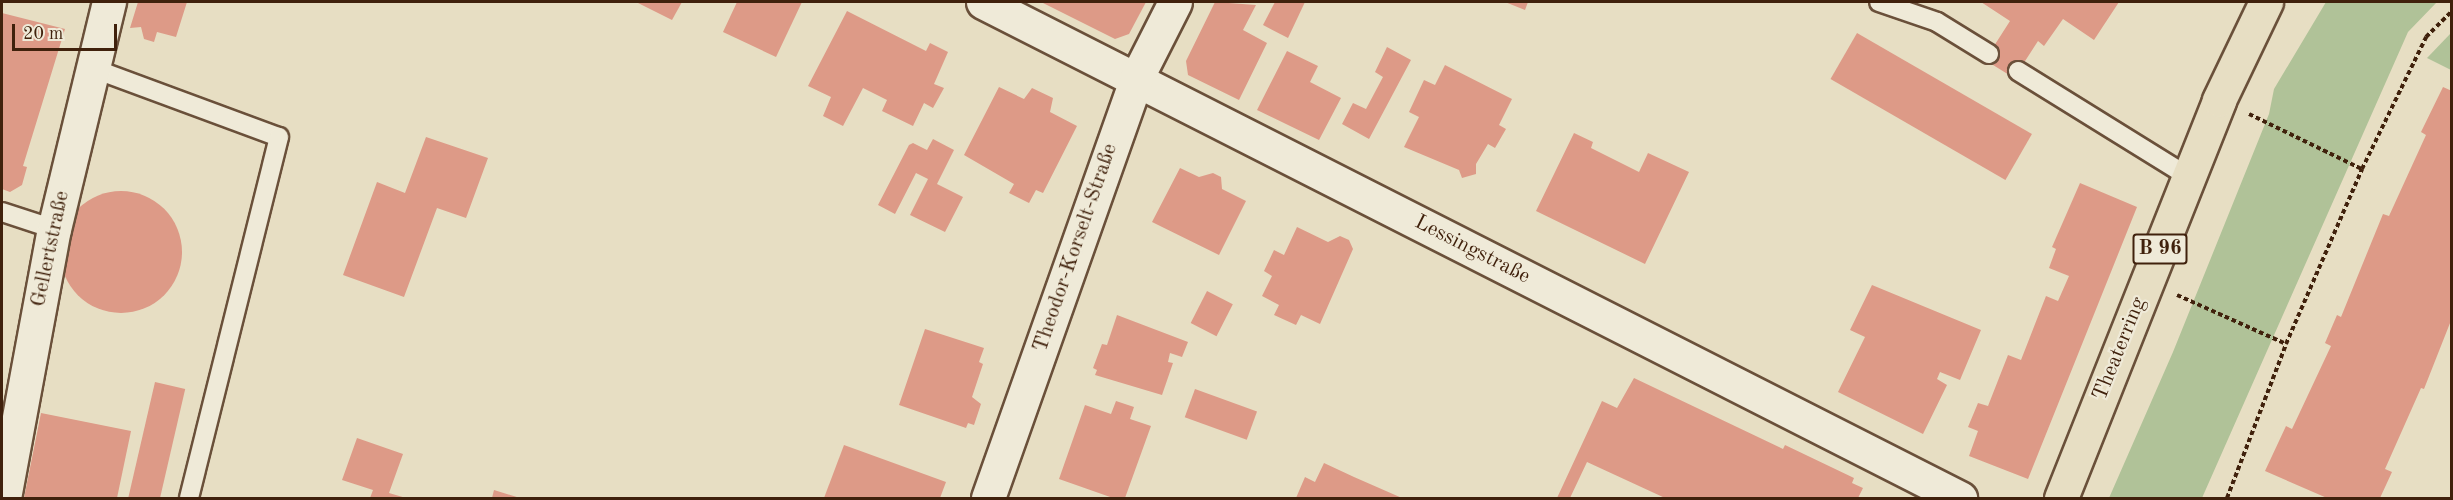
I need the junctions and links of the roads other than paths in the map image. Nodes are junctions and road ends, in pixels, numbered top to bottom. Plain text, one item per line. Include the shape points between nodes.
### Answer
1 (109, 2) edge
2 (983, 2) edge
3 (1175, 2) edge
4 (1879, 2) edge
5 (2266, 2) edge
6 (1989, 54) dead end
7 (92, 68) junction
8 (2018, 71) dead end
9 (1136, 79) junction
10 (2189, 177) junction
11 (2, 212) edge
12 (54, 229) junction
13 (4, 498) edge
14 (189, 498) edge
15 (988, 498) edge
16 (1960, 498) edge
17 (2061, 498) edge

1 - 7 street, Gellertstraße
2 - 9 street, Lessingstraße
3 - 9 street, Theodor-Korselt-Straße
4 - 6 lane via 1936,22
5 - 10 main road, Theaterring / B 96 via 2219,100
7 - 12 street, Gellertstraße
7 - 14 lane via 279,137
8 - 10 lane
9 - 15 street, Theodor-Korselt-Straße
9 - 16 street, Lessingstraße
10 - 17 main road, Theaterring / B 96
11 - 12 lane
12 - 13 street, Gellertstraße

